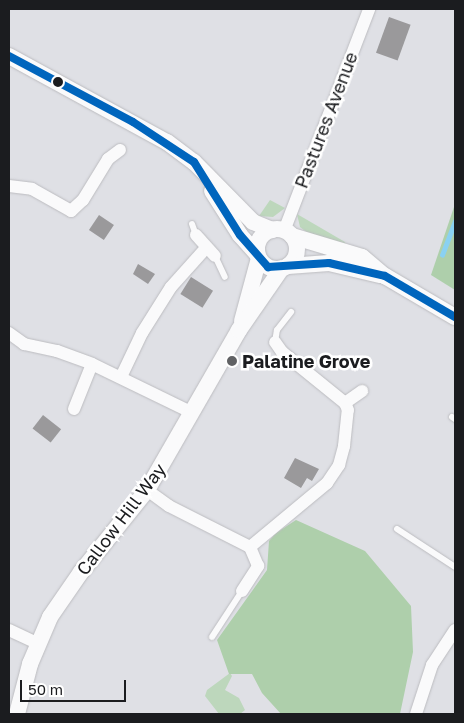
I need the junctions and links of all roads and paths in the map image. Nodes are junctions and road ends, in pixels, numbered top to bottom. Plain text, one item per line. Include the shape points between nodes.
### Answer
1 (369, 9) edge
2 (9, 56) edge
3 (120, 150) dead end
4 (194, 162) junction
5 (9, 186) edge
6 (194, 229) dead end
7 (283, 232) junction
8 (210, 252) junction
9 (258, 256) junction
10 (285, 267) junction
11 (385, 276) junction
12 (225, 277) dead end
13 (291, 312) dead end
14 (455, 317) edge
15 (239, 330) junction
16 (9, 333) edge
17 (275, 342) joint
18 (92, 364) junction
19 (121, 377) junction
20 (362, 391) dead end
21 (345, 403) junction
22 (74, 409) dead end
23 (191, 412) junction
24 (147, 490) junction
25 (397, 529) dead end
26 (250, 547) junction
27 (455, 567) edge
28 (242, 591) joint
29 (9, 630) edge
30 (455, 630) edge
31 (212, 637) dead end
32 (37, 643) junction
33 (17, 714) edge
34 (416, 714) edge

1 - 7 street, Pastures Avenue
2 - 4 street via 133,122
3 - 5 street via 108,159 83,200 71,211 32,188
4 - 7 street via 252,222
4 - 9 street via 240,235
6 - 8 street
7 - 9 street via 258,242
7 - 10 street via 296,254
7 - 11 street via 362,257
8 - 12 lane
8 - 19 street via 171,287 142,333
9 - 10 street via 268,267
9 - 15 street, Callow Hill Way
10 - 11 street via 330,264
10 - 15 street, Callow Hill Way
11 - 14 street
13 - 17 lane via 277,330
15 - 23 street, Callow Hill Way
16 - 18 street via 24,344 58,351
17 - 21 street via 282,352
18 - 19 street
18 - 22 street
19 - 23 street
20 - 21 street
21 - 26 street via 346,438 334,474 320,492
23 - 24 street, Callow Hill Way
24 - 26 street via 169,506
24 - 32 street, Callow Hill Way via 71,585
25 - 27 lane
26 - 28 street via 258,566
28 - 31 lane
29 - 32 street
30 - 34 street via 432,665
32 - 33 street, Callow Hill Way

